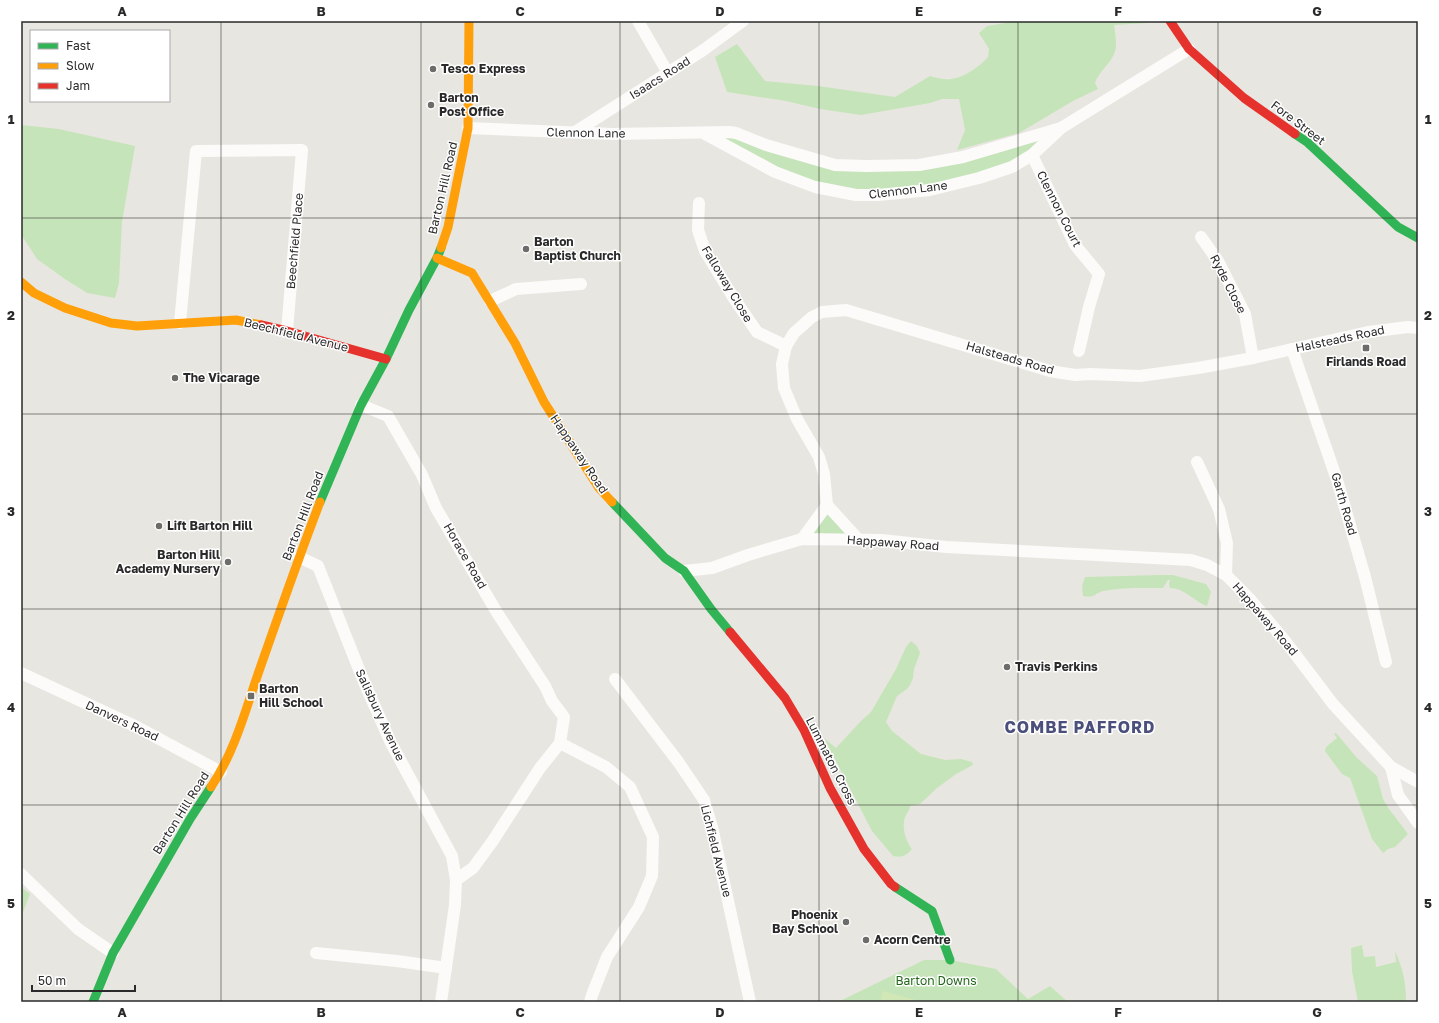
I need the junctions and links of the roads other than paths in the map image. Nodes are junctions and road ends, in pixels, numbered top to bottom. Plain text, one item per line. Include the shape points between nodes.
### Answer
1 (469, 21) edge
2 (638, 21) edge
3 (743, 21) edge
4 (1170, 21) edge
5 (1189, 49) junction
6 (668, 73) junction
7 (468, 128) junction
8 (1061, 128) junction
9 (575, 132) junction
10 (704, 133) junction
11 (1032, 155) junction
12 (699, 203) dead end
13 (1201, 237) dead end
14 (1418, 238) edge
15 (437, 258) junction
16 (21, 282) edge
17 (581, 284) dead end
18 (490, 301) junction
19 (180, 323) junction
20 (1418, 328) edge
21 (287, 331) junction
22 (786, 346) junction
23 (1292, 349) junction
24 (1079, 351) dead end
25 (1253, 358) junction
26 (386, 359) junction
27 (361, 405) junction
28 (1197, 462) dead end
29 (827, 505) junction
30 (802, 539) junction
31 (859, 540) junction
32 (299, 557) junction
33 (684, 571) junction
34 (1226, 575) junction
35 (1386, 662) dead end
36 (21, 673) edge
37 (615, 679) dead end
38 (560, 742) junction
39 (1391, 766) junction
40 (221, 772) junction
41 (1418, 782) edge
42 (1418, 823) edge
43 (21, 874) edge
44 (456, 880) junction
45 (114, 953) junction
46 (316, 953) dead end
47 (950, 960) dead end
48 (446, 968) junction
49 (93, 1002) edge
50 (441, 1002) edge
51 (590, 1002) edge
52 (750, 1002) edge

1 - 7 street, Barton Hill Road
2 - 6 street
3 - 6 street, Isaacs Road
4 - 5 street, Fore Street
5 - 8 street, Clennon Lane
5 - 14 street, Fore Street via 1244,98 1307,142 1398,227
6 - 9 street, Isaacs Road
7 - 9 street, Clennon Lane
7 - 15 street, Barton Hill Road via 448,228
8 - 10 street, Clennon Lane via 964,157 919,165 874,166 835,165 766,145 736,133
8 - 11 street, Clennon Lane
9 - 10 street, Clennon Lane
10 - 11 street, Clennon Lane via 775,172 815,187 856,195 930,190 1012,167
11 - 24 street, Clennon Court via 1076,245 1099,274
12 - 22 street, Falloway Close via 698,230 705,251 733,298 757,332
13 - 25 street, Ryde Close via 1218,261 1245,314
15 - 18 street, Happaway Road via 472,274
15 - 26 street, Barton Hill Road
16 - 19 street, Beechfield Avenue via 34,293 75,313 111,323 137,326
17 - 18 street via 516,289
18 - 33 street, Happaway Road via 515,343 544,402 599,488 665,558
19 - 21 street, Beechfield Avenue via 236,320
19 - 21 street, Beechfield Place via 196,151 302,150
20 - 23 street, Halsteads Road via 1391,328
21 - 26 street, Beechfield Avenue
22 - 25 street, Halsteads Road via 794,333 812,317 822,312 846,310 1050,371 1075,375 1140,376
22 - 29 street, Halsteads Road via 782,364 784,388 797,419 819,457 824,474
23 - 25 street, Halsteads Road
23 - 35 street, Garth Road via 1337,480
26 - 27 street, Barton Hill Road
27 - 32 street, Barton Hill Road
27 - 38 street, Horace Road via 388,416 422,476 436,508 496,611 564,717
28 - 34 street via 1219,509 1227,543
29 - 30 street
29 - 31 street
30 - 31 street, Happaway Road
30 - 33 street, Happaway Road via 712,568
31 - 34 street, Happaway Road via 1191,560
32 - 40 street, Barton Hill Road via 237,734
32 - 44 street, Salisbury Avenue via 318,566 388,736 452,856
33 - 47 street, Lummaton Cross via 711,609 785,698 804,730 830,788 864,848 891,884 932,911
34 - 39 street, Happaway Road via 1286,642 1333,704
36 - 40 street, Danvers Road via 137,727
37 - 52 street, Lichfield Avenue via 704,800
38 - 44 street via 473,868
38 - 51 street via 606,767 630,787 653,837 652,876 639,907 607,957
39 - 41 street, Happaway Road
39 - 42 street via 1398,795
40 - 45 street, Barton Hill Road via 190,819
43 - 45 street via 78,929
44 - 48 street, Salisbury Avenue
45 - 49 street, Barton Hill Road
46 - 48 street
48 - 50 street, Salisbury Avenue

